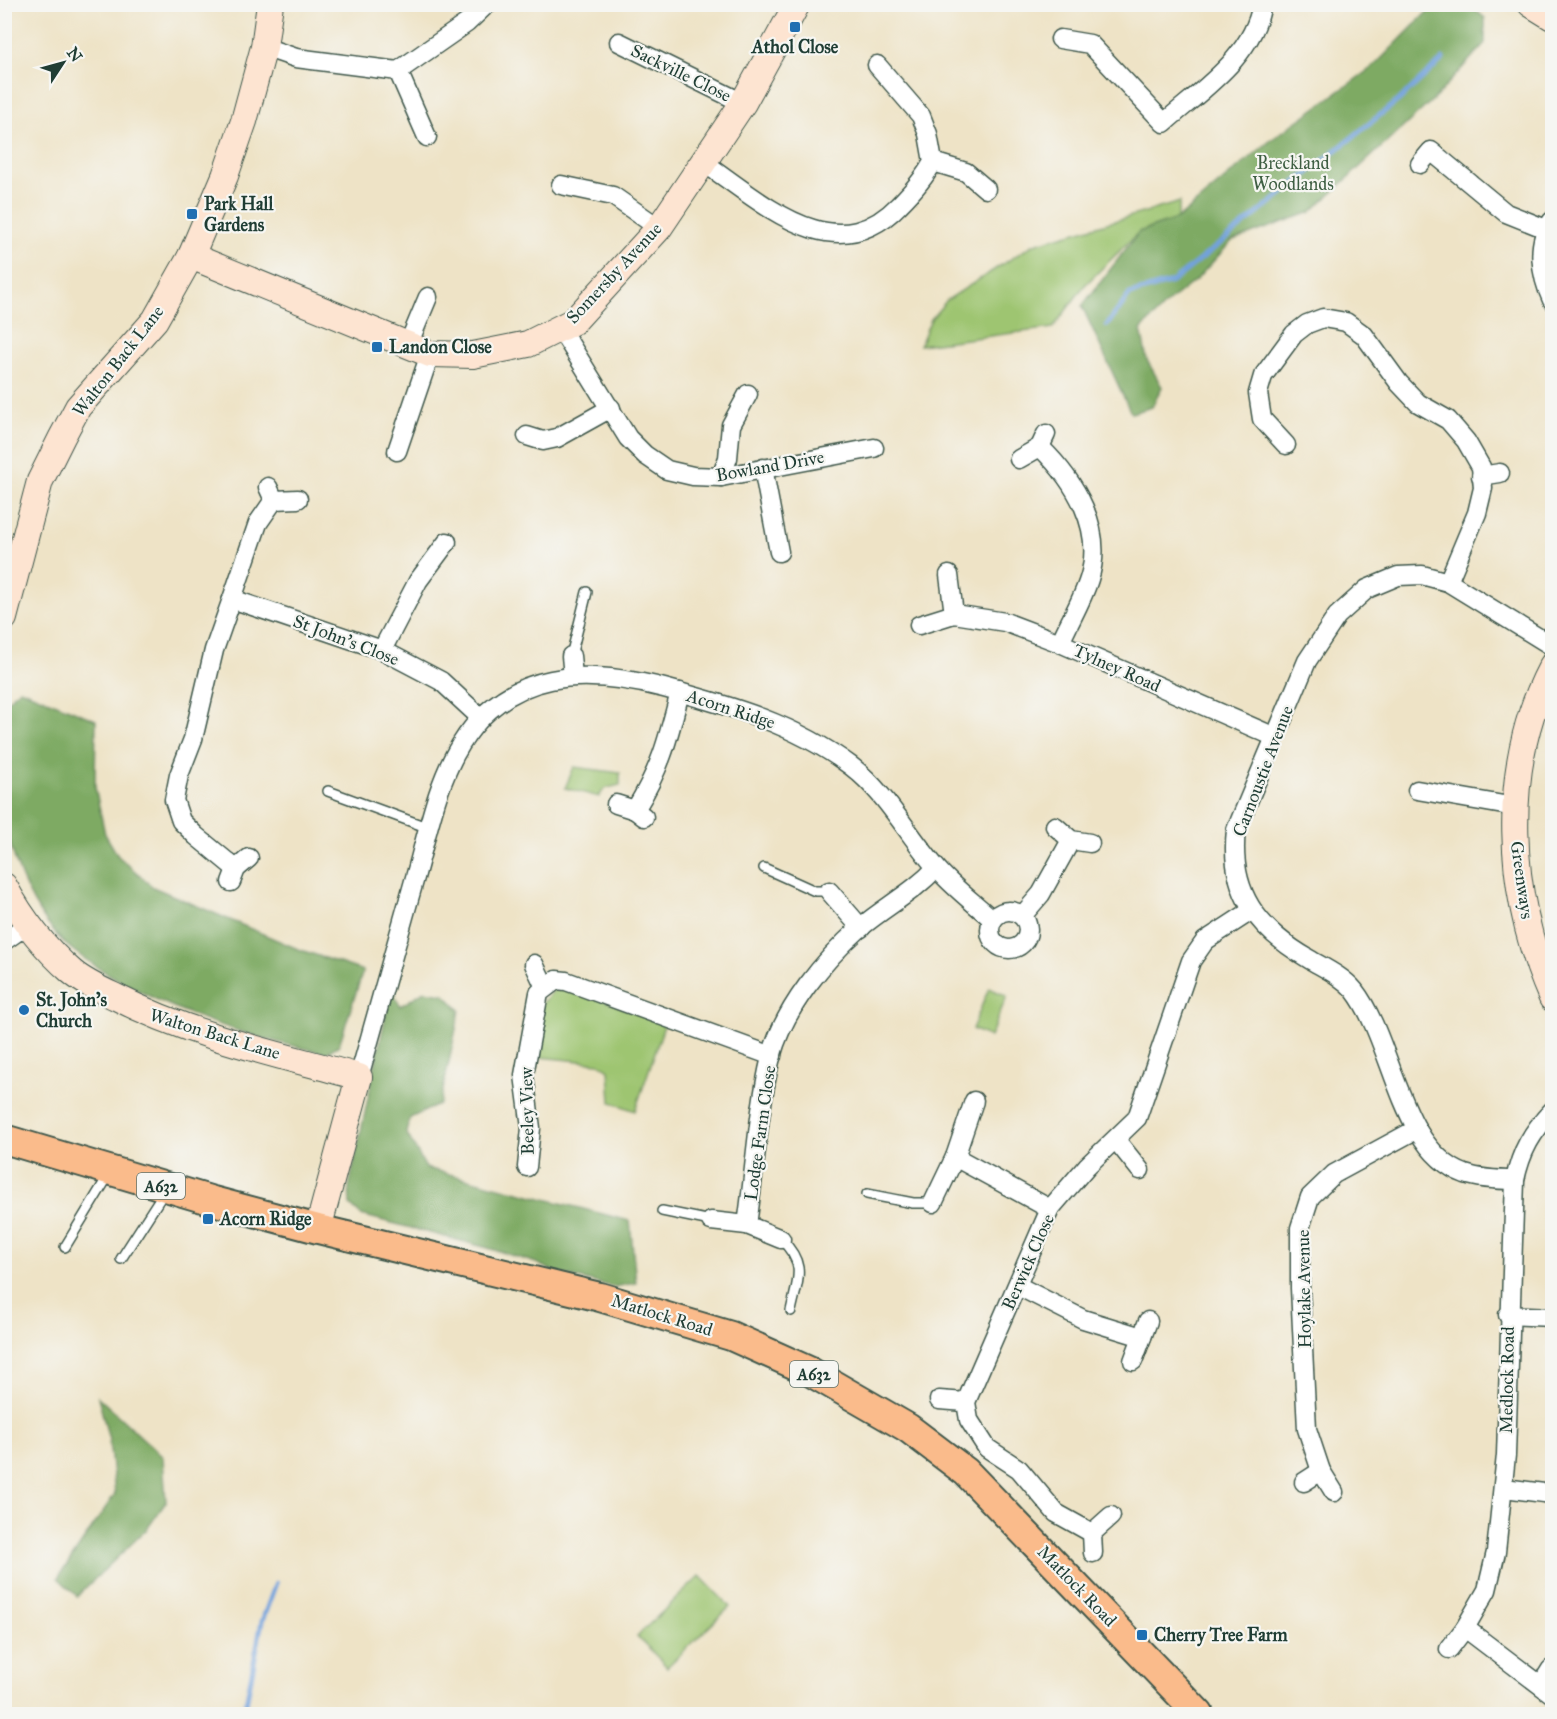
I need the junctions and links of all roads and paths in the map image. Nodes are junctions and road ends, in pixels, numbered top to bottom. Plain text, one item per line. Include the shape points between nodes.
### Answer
1 (270, 4) edge
2 (487, 4) edge
3 (797, 4) edge
4 (1262, 4) edge
5 (1060, 39) dead end
6 (619, 42) dead end
7 (264, 47) junction
8 (876, 65) dead end
9 (398, 71) junction
10 (743, 103) junction
11 (427, 138) dead end
12 (703, 162) junction
13 (933, 162) junction
14 (1420, 164) dead end
15 (561, 186) dead end
16 (986, 189) dead end
17 (1549, 225) edge
18 (658, 228) junction
19 (191, 256) junction
20 (429, 297) dead end
21 (1552, 300) edge
22 (560, 328) junction
23 (419, 350) junction
24 (748, 394) dead end
25 (611, 408) junction
26 (527, 436) dead end
27 (1286, 445) dead end
28 (874, 448) dead end
29 (397, 451) dead end
30 (1019, 459) dead end
31 (763, 468) junction
32 (1500, 473) dead end
33 (1481, 476) junction
34 (721, 477) junction
35 (298, 499) dead end
36 (447, 542) dead end
37 (779, 552) dead end
38 (949, 574) dead end
39 (1448, 582) junction
40 (587, 592) dead end
41 (232, 599) junction
42 (954, 614) junction
43 (4, 618) edge
44 (919, 625) dead end
45 (1060, 643) junction
46 (1552, 646) edge
47 (382, 650) junction
48 (571, 656) joint
49 (1552, 666) edge
50 (573, 676) junction
51 (680, 693) junction
52 (481, 718) junction
53 (1275, 737) junction
54 (1417, 790) dead end
55 (328, 791) dead end
56 (616, 804) dead end
57 (1515, 807) junction
58 (1055, 826) dead end
59 (429, 828) junction
60 (1071, 840) junction
61 (1090, 843) dead end
62 (764, 868) dead end
63 (936, 868) junction
64 (239, 870) dead end
65 (4, 886) edge
66 (829, 891) joint
67 (1251, 911) junction
68 (1022, 916) junction
69 (992, 919) junction
70 (27, 925) junction
71 (861, 928) junction
72 (4, 941) edge
73 (534, 964) dead end
74 (545, 987) junction
75 (1551, 990) edge
76 (772, 1056) junction
77 (359, 1077) junction
78 (974, 1101) dead end
79 (1552, 1111) edge
80 (1417, 1129) junction
81 (4, 1139) edge
82 (1116, 1140) junction
83 (955, 1156) junction
84 (527, 1167) dead end
85 (1140, 1170) dead end
86 (111, 1171) junction
87 (1515, 1180) junction
88 (167, 1187) junction
89 (867, 1194) dead end
90 (933, 1203) joint
91 (1050, 1209) junction
92 (662, 1211) dead end
93 (711, 1221) joint
94 (747, 1225) junction
95 (318, 1229) junction
96 (781, 1239) joint
97 (65, 1247) dead end
98 (122, 1259) dead end
99 (1018, 1286) junction
100 (791, 1311) dead end
101 (1508, 1315) junction
102 (1552, 1317) edge
103 (1133, 1361) dead end
104 (939, 1400) dead end
105 (966, 1401) junction
106 (1321, 1472) junction
107 (1304, 1482) dead end
108 (1504, 1488) junction
109 (1334, 1492) dead end
110 (1552, 1494) edge
111 (1111, 1516) dead end
112 (1092, 1533) junction
113 (1093, 1553) dead end
114 (1466, 1628) junction
115 (1449, 1649) dead end
116 (1551, 1669) edge
117 (1546, 1690) edge
118 (1198, 1714) edge

1 - 7 street, Walton Back Lane
2 - 9 street via 467,23
3 - 10 street, Somersby Avenue
4 - 5 street via 1259,24 1236,59 1164,123 1090,44
6 - 10 street, Sackville Close
7 - 9 street via 296,58
7 - 19 street, Walton Back Lane via 225,176
8 - 13 street via 921,116
9 - 11 street
10 - 12 street, Somersby Avenue
12 - 13 street via 795,224 829,235 866,230 887,218
12 - 18 street, Somersby Avenue
13 - 16 street via 966,172
14 - 17 street via 1431,151 1506,213
15 - 18 street via 613,196
17 - 21 street via 1540,266
18 - 22 street, Somersby Avenue via 574,321
19 - 23 street, Somersby Avenue
19 - 43 street, Walton Back Lane via 155,320 78,407 62,437 40,481
20 - 23 street
22 - 23 street, Somersby Avenue via 528,344 473,355
22 - 25 street, Bowland Drive
23 - 29 street
24 - 34 street via 731,425 728,458
25 - 26 street via 557,438 543,441
25 - 34 street, Bowland Drive via 628,438 668,470
27 - 33 street via 1262,419 1258,393 1263,376 1294,334 1323,318 1346,322 1365,335 1418,404 1448,420 1466,441 1481,467
28 - 31 street, Bowland Drive
30 - 45 street via 1043,440 1084,508 1094,538 1089,579
31 - 34 street, Bowland Drive
31 - 37 street
32 - 33 street
33 - 39 street via 1483,488 1477,513
35 - 41 street via 271,493
36 - 47 street via 418,581
38 - 42 street
39 - 46 street, Carnoustie Avenue
39 - 53 street, Carnoustie Avenue via 1422,575 1398,576 1367,589 1350,603 1307,661
40 - 48 lane
41 - 47 street, St John's Close
41 - 64 street via 214,650 213,702 179,775 174,800 181,821
42 - 44 street, Tylney Road
42 - 45 street, Tylney Road via 1005,622
45 - 53 street, Tylney Road
47 - 52 street, St John's Close via 441,681
48 - 50 street
49 - 57 street, Greenways via 1533,708
50 - 51 street, Acorn Ridge via 614,678
50 - 52 street, Acorn Ridge via 527,686
51 - 56 street via 669,737 640,814
51 - 63 street, Acorn Ridge via 757,714 817,743 872,784
52 - 59 street, Acorn Ridge via 446,775
53 - 67 street, Carnoustie Avenue via 1236,830 1233,855
54 - 57 street
55 - 59 lane
57 - 75 street, Greenways via 1519,878 1530,933
58 - 60 street
59 - 77 street, Acorn Ridge
60 - 61 street
60 - 68 street via 1041,894
62 - 66 lane via 815,891
63 - 69 street, Acorn Ridge
63 - 71 street, Lodge Farm Close via 920,885
65 - 70 street, Walton Back Lane
66 - 71 street
67 - 80 street, Carnoustie Avenue via 1274,937 1353,989 1375,1028
67 - 82 street, Berwick Close via 1205,941 1191,961 1137,1118
68 - 69 street via 1006,911
68 - 69 street via 1028,933 1024,942 1011,950 994,944 989,927
70 - 72 street
70 - 77 street, Walton Back Lane via 74,974 147,1013 178,1026
71 - 76 street, Lodge Farm Close via 806,989
73 - 74 street
74 - 76 street via 556,980 566,981 660,1009
74 - 84 street, Beeley View via 535,1009 524,1076 531,1128
76 - 94 street, Lodge Farm Close
77 - 95 street, Acorn Ridge
78 - 83 street
79 - 87 street, Medlock Road via 1520,1155
80 - 87 street, Carnoustie Avenue via 1438,1156 1465,1174
80 - 106 street, Hoylake Avenue via 1334,1174 1310,1197 1300,1228 1307,1428
81 - 86 main road, Matlock Road / A632
82 - 85 street
82 - 91 street, Berwick Close
83 - 90 street
83 - 91 street
86 - 88 main road, Matlock Road / A632
86 - 97 lane
87 - 101 street, Medlock Road
88 - 95 main road, Matlock Road / A632
88 - 98 lane
89 - 90 lane
91 - 99 street, Berwick Close
92 - 93 lane
93 - 94 street, Lodge Farm Close
94 - 96 street, Lodge Farm Close
95 - 118 main road, Matlock Road / A632 via 600,1297 731,1336 809,1371 908,1428 966,1472
96 - 100 lane via 799,1265
99 - 103 street via 1083,1318 1145,1329
99 - 105 street, Berwick Close
101 - 102 street
101 - 108 street, Medlock Road
104 - 105 street
105 - 112 street via 969,1420 987,1448 1019,1469 1056,1513
106 - 107 street
106 - 109 street, Hoylake Avenue
108 - 110 street
108 - 114 street, Medlock Road via 1493,1571
111 - 112 street
112 - 113 street
114 - 115 street, Medlock Road
114 - 117 street
116 - 117 street

